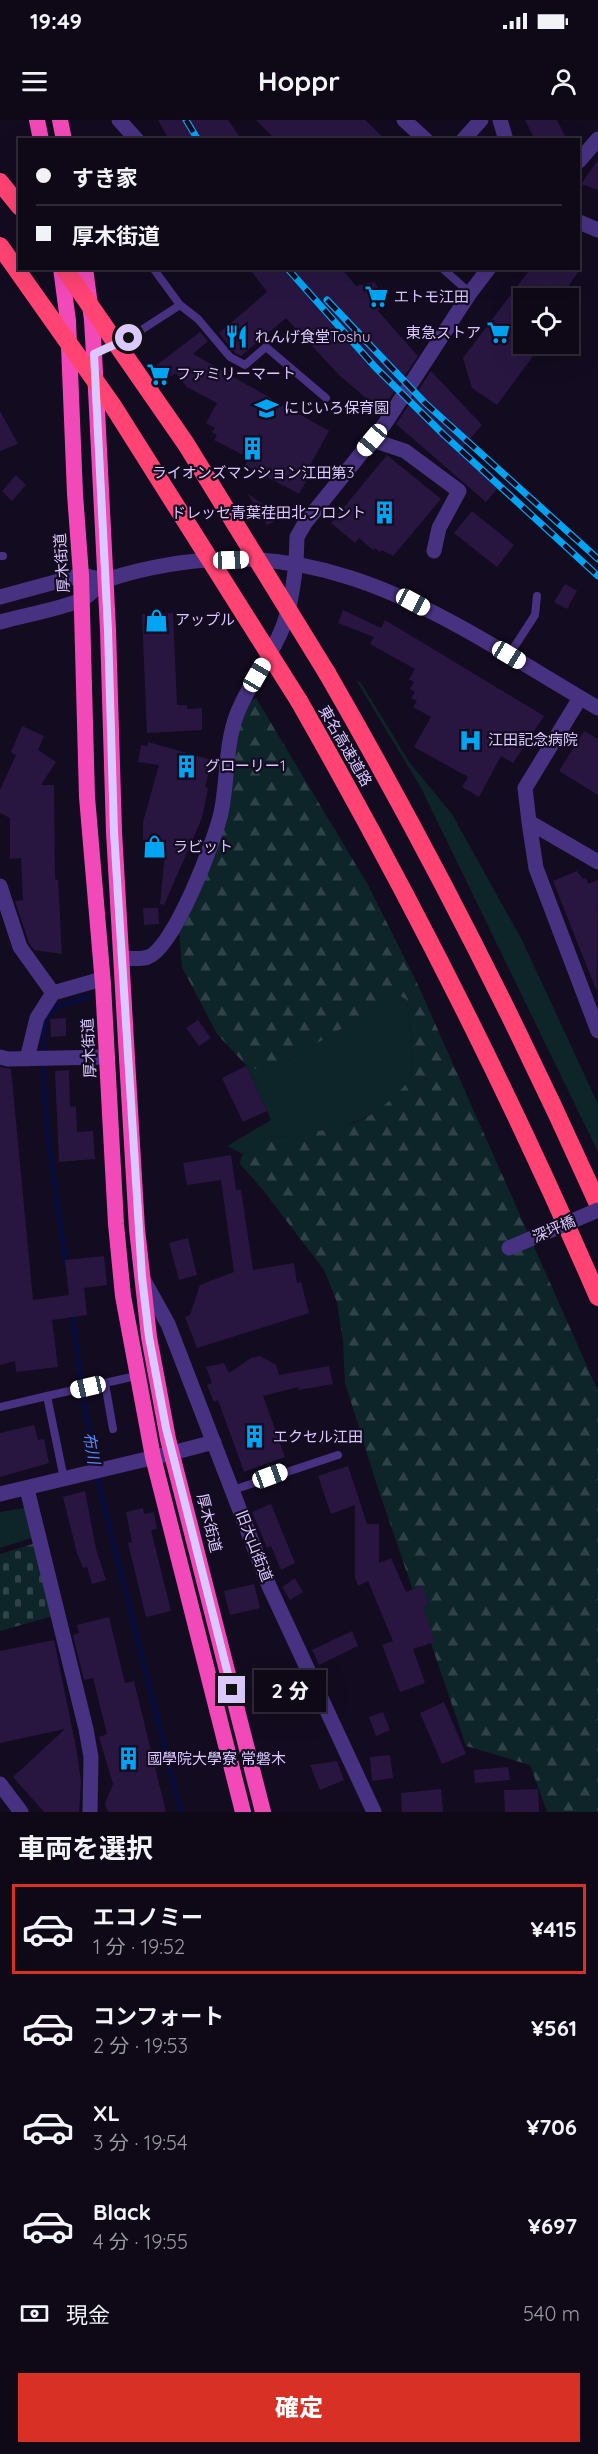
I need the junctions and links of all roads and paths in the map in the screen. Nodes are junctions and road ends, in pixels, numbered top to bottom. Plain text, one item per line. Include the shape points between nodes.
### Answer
1 (37, 120) edge
2 (60, 120) edge
3 (119, 120) edge
4 (404, 120) edge
5 (481, 120) edge
6 (500, 120) edge
7 (41, 138) edge
8 (64, 138) edge
9 (135, 138) edge
10 (424, 138) edge
11 (465, 138) edge
12 (505, 138) edge
13 (598, 139) edge
14 (580, 160) edge
15 (0, 182) edge
16 (18, 204) edge
17 (580, 222) edge
18 (598, 230) edge
19 (0, 246) edge
20 (63, 270) edge
21 (64, 270) edge
22 (85, 270) edge
23 (154, 270) edge
24 (444, 270) edge
25 (487, 270) edge
26 (470, 293) junction
27 (180, 305) junction
28 (68, 354) junction
29 (94, 354) junction
30 (326, 398) dead end
31 (372, 440) junction
32 (434, 551) dead end
33 (296, 563) junction
34 (81, 575) junction
35 (106, 580) junction
36 (537, 596) dead end
37 (0, 597) edge
38 (82, 600) junction
39 (0, 622) edge
40 (509, 655) junction
41 (580, 698) junction
42 (598, 708) edge
43 (529, 822) junction
44 (598, 862) edge
45 (0, 886) edge
46 (2, 903) edge
47 (121, 958) junction
48 (103, 988) junction
49 (53, 993) junction
50 (598, 1031) edge
51 (0, 1057) edge
52 (107, 1057) junction
53 (29, 1059) junction
54 (598, 1204) edge
55 (598, 1210) edge
56 (509, 1248) dead end
57 (142, 1277) junction
58 (598, 1297) edge
59 (136, 1376) junction
60 (105, 1383) junction
61 (46, 1396) junction
62 (0, 1407) edge
63 (113, 1429) dead end
64 (214, 1442) junction
65 (172, 1453) junction
66 (338, 1455) dead end
67 (153, 1457) junction
68 (63, 1479) junction
69 (27, 1488) junction
70 (233, 1490) junction
71 (0, 1494) edge
72 (0, 1784) edge
73 (21, 1812) edge
74 (90, 1812) edge
75 (243, 1812) edge
76 (263, 1812) edge
77 (374, 1812) edge

1 - 7 highway
2 - 8 highway
3 - 9 street
4 - 10 street
5 - 11 street
6 - 12 street
13 - 14 street
15 - 16 highway
17 - 18 street
19 - 58 highway, 東名高速道路, bridge via 113,406 298,701 381,846 441,963
20 - 28 highway, 厚木街道
21 - 54 highway, 東名高速道路, bridge via 186,444 327,673 468,933
22 - 29 highway, 厚木街道
23 - 27 lane
24 - 26 lane
25 - 26 street
26 - 31 street
27 - 29 lane via 129,338
27 - 30 lane via 198,319 230,357 245,365 266,347
28 - 29 lane
28 - 34 highway, 厚木街道
29 - 35 highway, 厚木街道
31 - 32 street via 405,451 459,491 439,528
31 - 33 street via 305,523 297,537
33 - 35 street via 253,559 188,561
33 - 40 street via 339,574 413,602
33 - 47 street via 294,588 278,640 237,713 215,834 180,918 158,951 148,958
34 - 35 street
34 - 37 street
34 - 38 highway, 厚木街道
35 - 38 street
35 - 47 highway, 厚木街道
36 - 40 lane via 535,615
38 - 39 street
38 - 48 highway, 厚木街道 via 87,797
40 - 41 street
41 - 42 street
41 - 43 street via 525,788
43 - 44 street
43 - 50 street via 536,868
45 - 46 street
46 - 49 street via 20,947
47 - 57 highway, 厚木街道
48 - 49 street
48 - 52 highway, 厚木街道
49 - 53 street via 37,1018
51 - 53 street
52 - 53 street
52 - 59 highway, 厚木街道 via 117,1234
55 - 56 street, 深坪橋, bridge
57 - 64 street, 旧大山街道 via 168,1324
57 - 65 highway, 厚木街道 via 153,1364
59 - 60 lane
59 - 67 highway, 厚木街道
60 - 61 lane
60 - 63 lane
61 - 62 lane
61 - 68 lane
64 - 65 street
64 - 70 street, 旧大山街道
65 - 67 street
65 - 76 highway, 厚木街道
66 - 70 lane
67 - 68 street
67 - 75 highway, 厚木街道
68 - 69 street
69 - 71 street
69 - 74 street via 92,1756
70 - 77 street, 旧大山街道 via 269,1587
72 - 73 street

